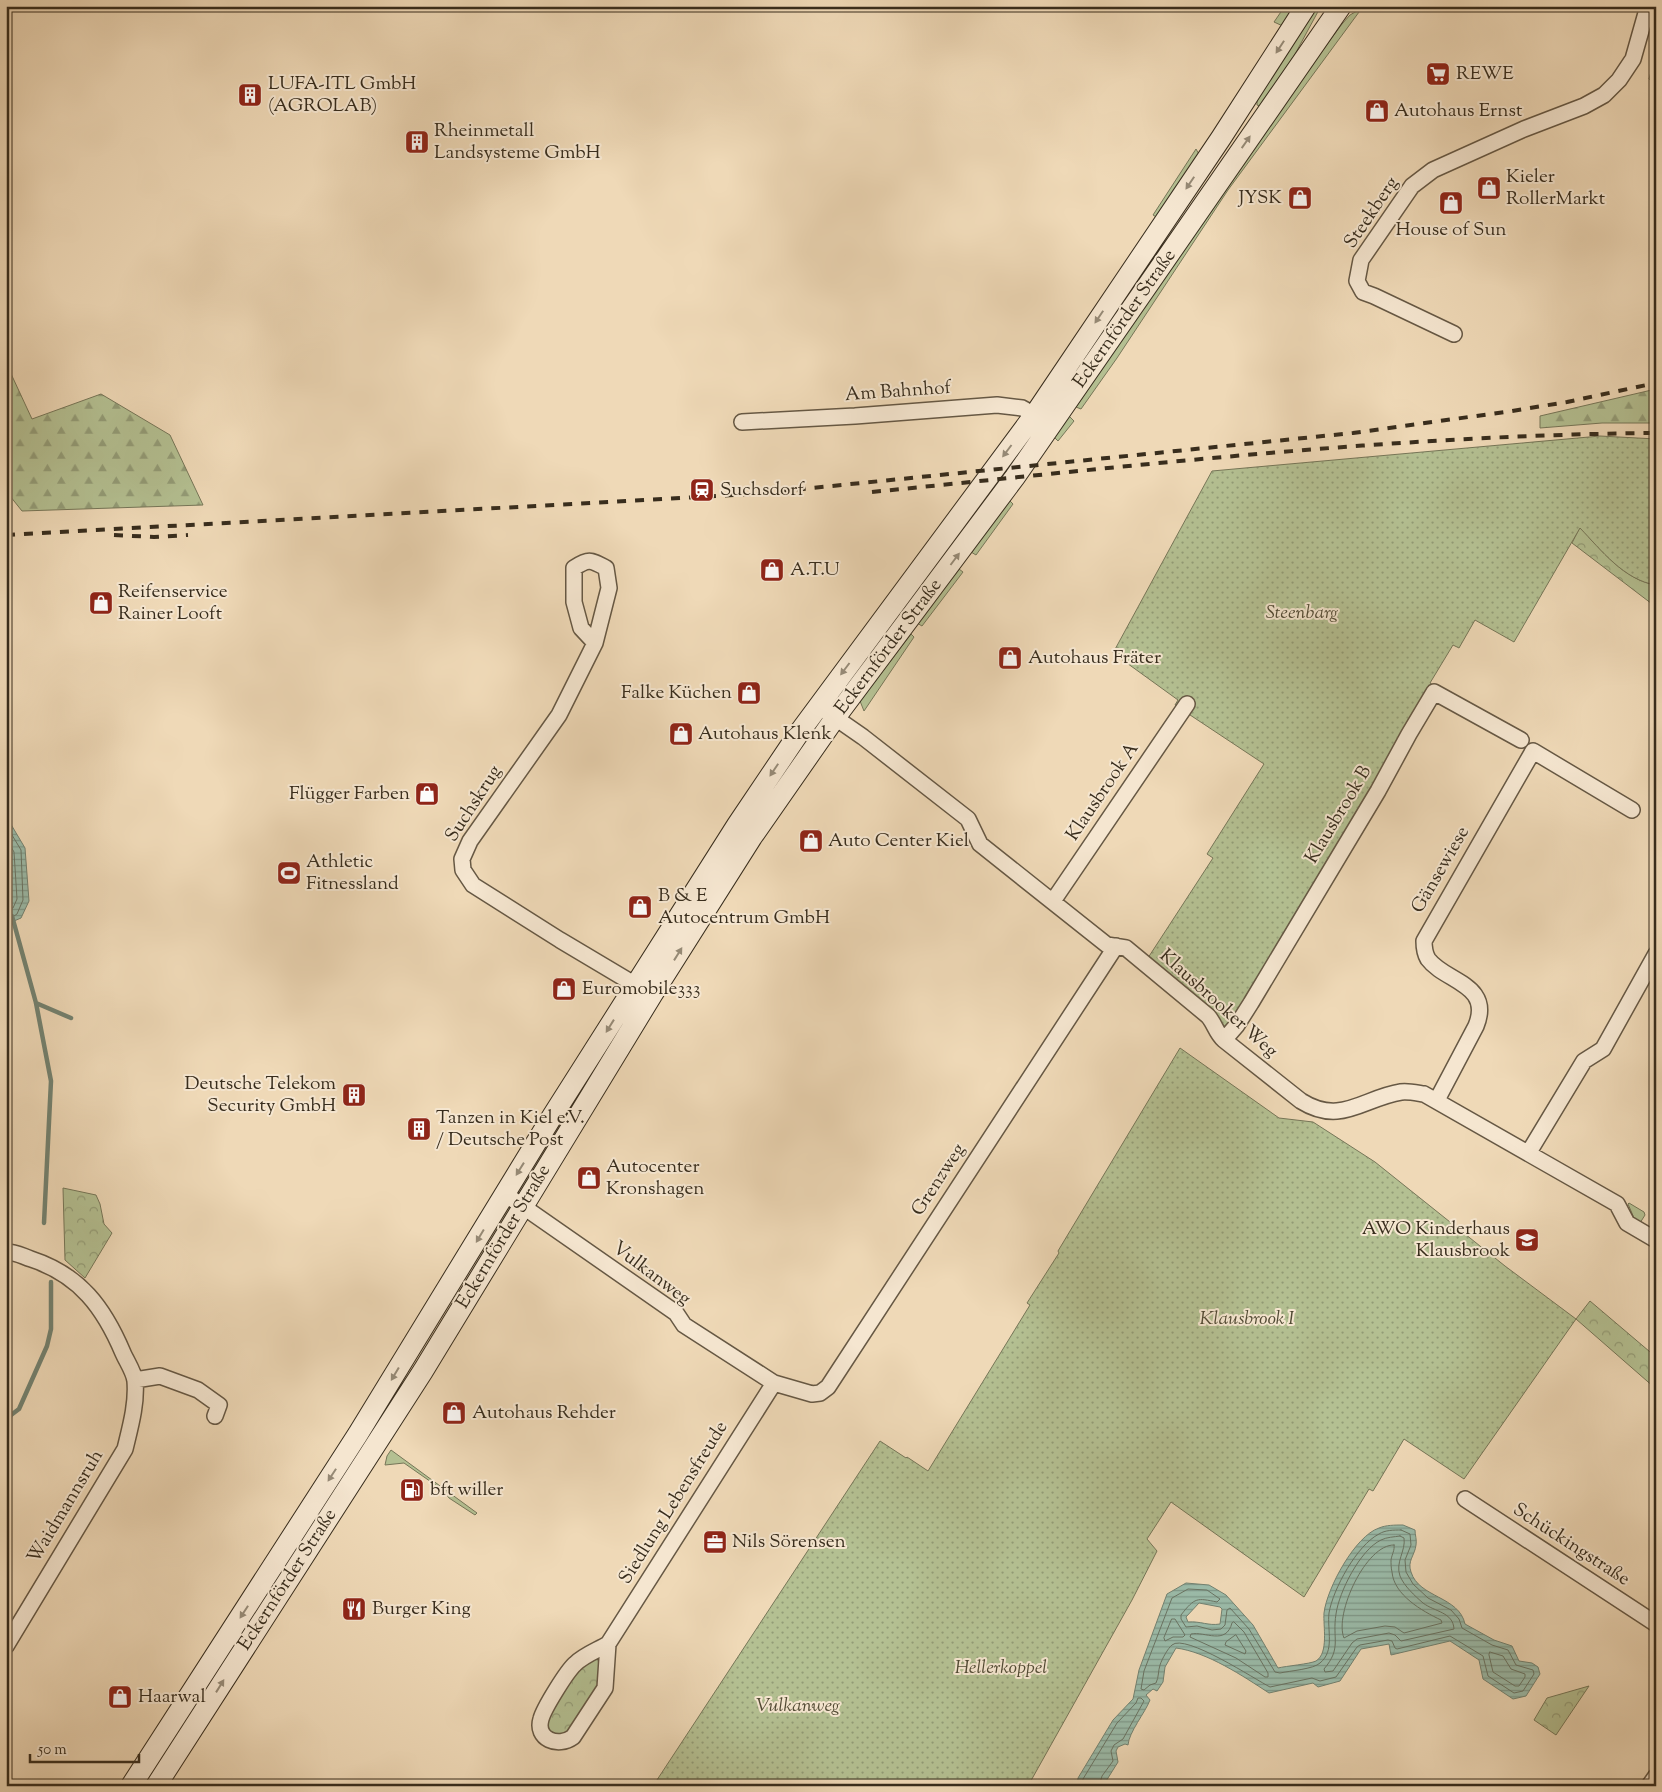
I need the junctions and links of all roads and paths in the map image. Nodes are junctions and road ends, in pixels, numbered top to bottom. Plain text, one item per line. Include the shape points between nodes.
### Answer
1 (1306, 6) edge
2 (1340, 6) edge
3 (1648, 6) edge
4 (1454, 334) dead end
5 (1043, 420) junction
6 (742, 422) dead end
7 (595, 643) junction
8 (1187, 704) dead end
9 (818, 706) junction
10 (835, 718) junction
11 (1521, 740) dead end
12 (1632, 810) dead end
13 (1053, 901) junction
14 (1116, 946) junction
15 (1656, 954) edge
16 (644, 990) junction
17 (1224, 1040) junction
18 (1437, 1100) junction
19 (1529, 1152) junction
20 (505, 1194) junction
21 (523, 1206) junction
22 (1656, 1240) edge
23 (11, 1252) edge
24 (135, 1380) junction
25 (774, 1383) junction
26 (215, 1416) dead end
27 (1465, 1499) dead end
28 (1656, 1624) edge
29 (608, 1644) junction
30 (6, 1646) edge
31 (1656, 1776) edge
32 (131, 1786) edge
33 (156, 1786) edge
34 (1649, 1786) edge

1 -> 5 main road, Eckernförder Straße
5 -> 2 main road, Eckernförder Straße via 1160,270
3 - 4 street, Steekberg via 1633,59 1620,80 1604,95 1433,170 1412,186 1361,260 1357,281 1363,292
5 - 6 street, Am Bahnhof via 1022,408 996,405
5 -> 9 main road, Eckernförder Straße
10 -> 5 main road, Eckernförder Straße via 998,501
7 - 7 street, Suchskrug via 581,628 574,602 574,568 584,561 593,560 606,568 608,578
7 - 16 street, Suchskrug via 559,715 470,841 462,860 463,870 473,885 496,901
8 - 13 street, Klausbrook A
9 - 10 street, Klausbrooker Weg
9 -> 16 main road, Eckernförder Straße via 737,825
10 - 13 street, Klausbrooker Weg via 968,820 980,844
16 -> 10 main road, Eckernförder Straße
11 - 17 street, Klausbrook B via 1434,692 1251,1003
12 - 18 street, Gänsewiese via 1532,751 1424,940 1427,958 1434,966 1468,986 1479,1007 1476,1026
13 - 14 street, Klausbrooker Weg via 1107,945
14 - 17 street, Klausbrooker Weg via 1126,948 1208,1016
14 - 25 street, Grenzweg via 828,1386 820,1393 812,1394
15 - 19 street via 1603,1049 1584,1060
16 -> 20 main road, Eckernförder Straße
16 - 21 main road, Eckernförder Straße
17 - 18 street, Klausbrooker Weg via 1301,1101 1320,1110 1356,1108 1403,1092 1424,1094
18 - 19 street, Klausbrooker Weg
19 - 22 street, Klausbrooker Weg via 1617,1204 1627,1223
20 - 21 street, Vulkanweg
20 -> 32 main road, Eckernförder Straße via 358,1434
21 - 25 street, Vulkanweg via 676,1313 684,1325
33 -> 21 main road, Eckernförder Straße via 428,1363
23 - 24 street, Waidmannsruh via 64,1273 87,1293 113,1328
24 - 26 street via 160,1376 198,1390 220,1405
24 - 30 street, Waidmannsruh via 133,1415 125,1449
25 - 29 street, Siedlung Lebensfreude
27 - 28 street, Schückingstraße
29 - 29 street, Siedlung Lebensfreude via 572,1666 543,1713 540,1730 544,1736 559,1743 573,1737 605,1688
31 - 34 street

